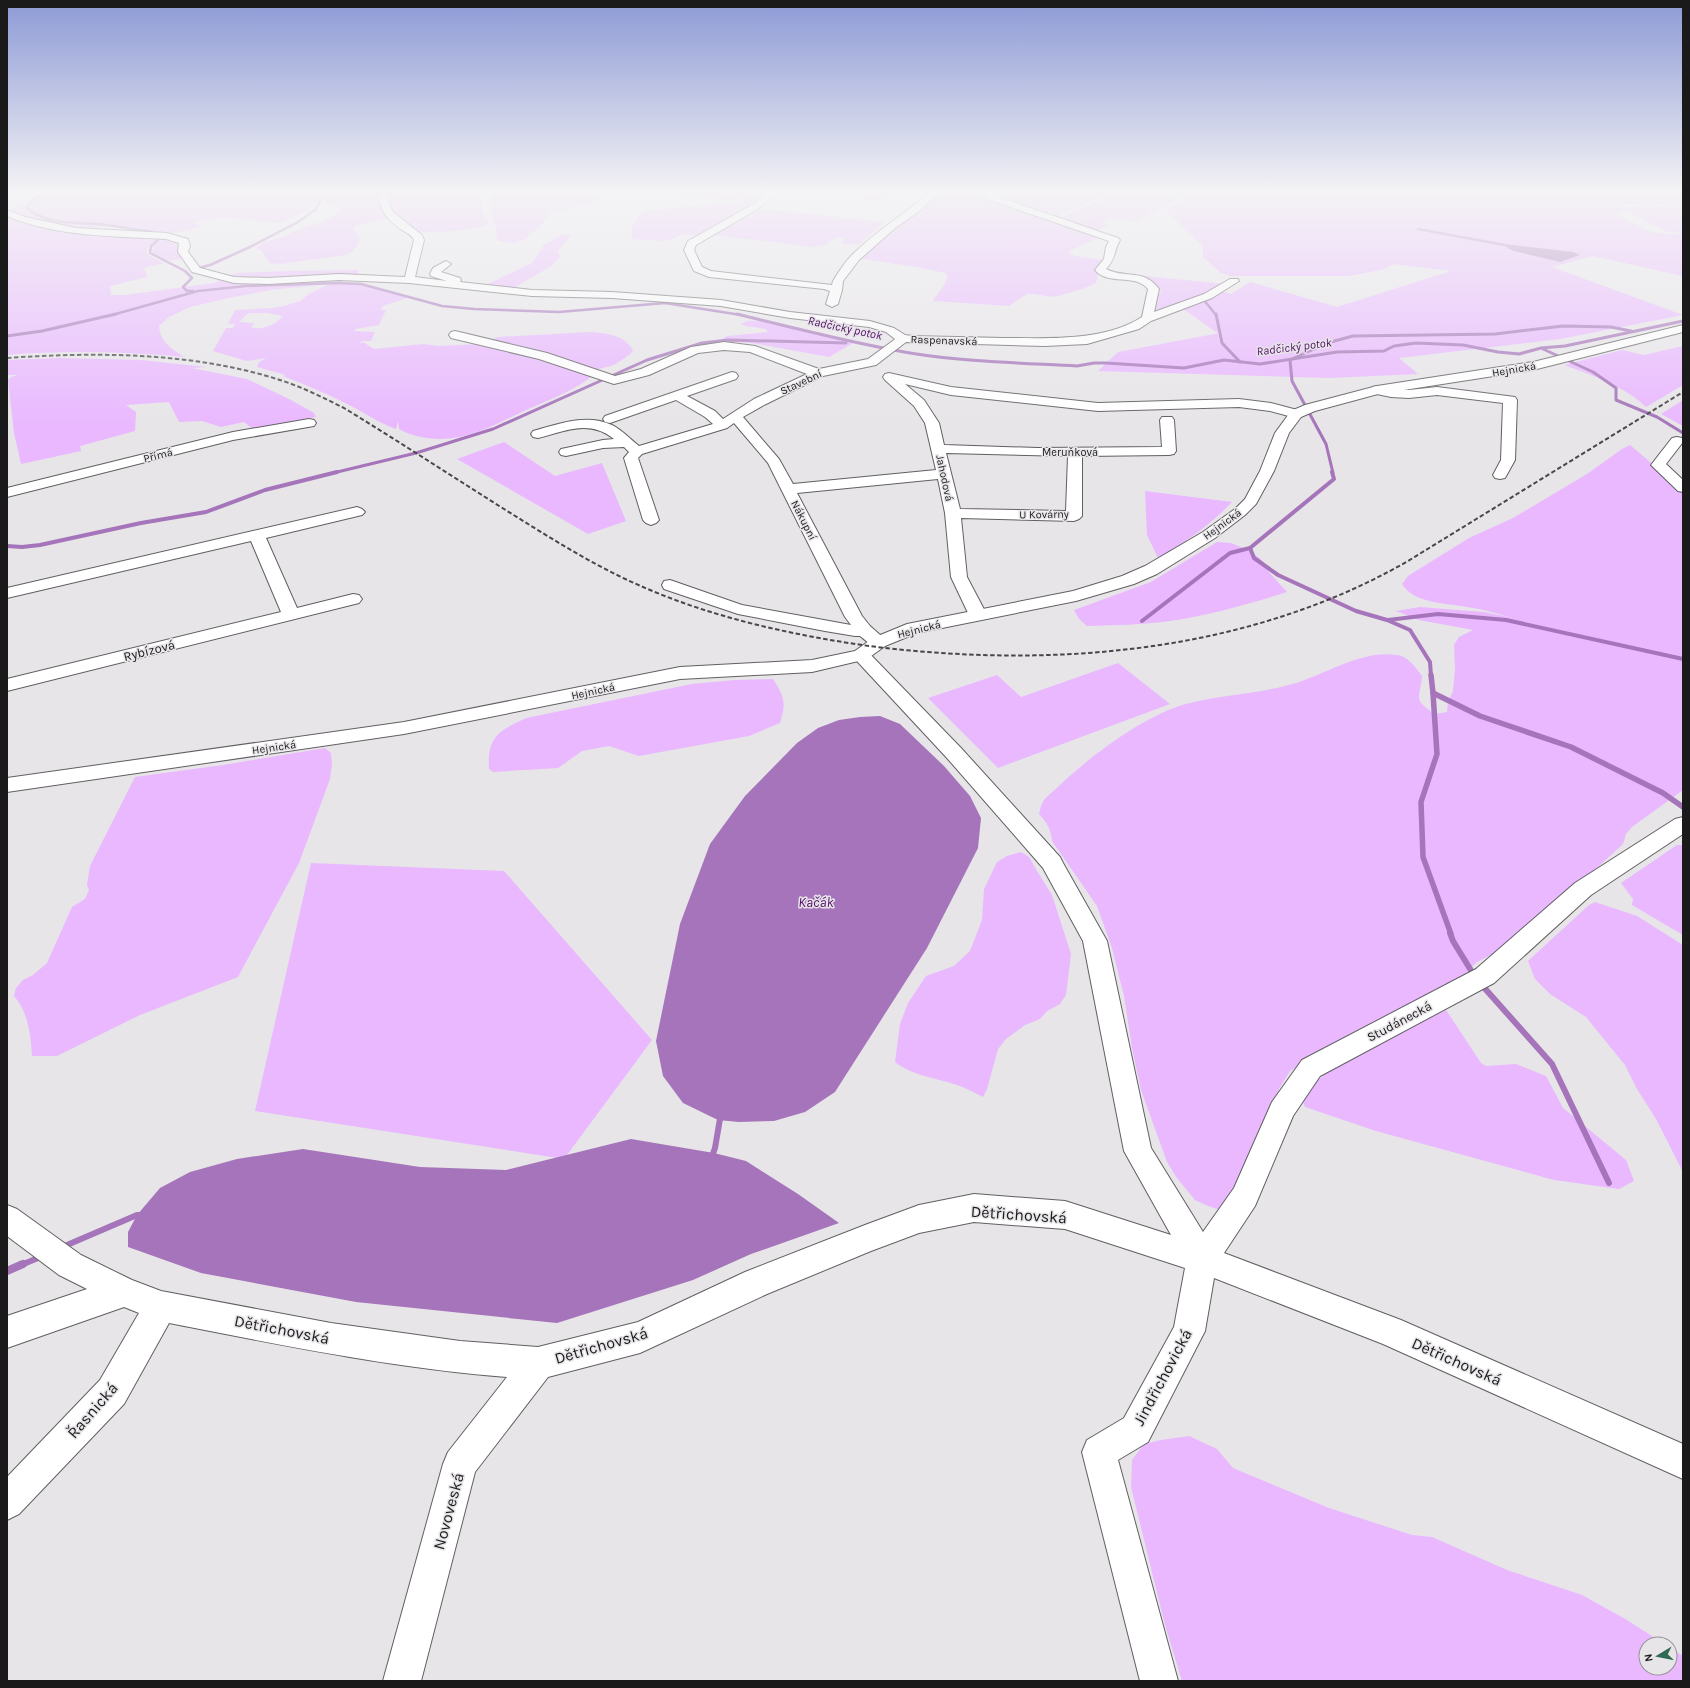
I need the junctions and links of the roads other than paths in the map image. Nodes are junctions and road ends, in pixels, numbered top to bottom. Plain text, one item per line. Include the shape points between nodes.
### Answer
1 (196, 270) edge
2 (412, 270) edge
3 (436, 270) edge
4 (701, 270) edge
5 (846, 270) edge
6 (1100, 270) edge
7 (409, 280) junction
8 (1234, 281) dead end
9 (478, 288) junction
10 (837, 290) junction
11 (1146, 319) junction
12 (844, 320) junction
13 (1683, 328) edge
14 (455, 335) dead end
15 (900, 338) junction
16 (872, 362) junction
17 (819, 373) junction
18 (732, 376) dead end
19 (889, 377) junction
20 (1377, 390) junction
21 (676, 395) junction
22 (1296, 414) junction
23 (735, 416) junction
24 (610, 419) dead end
25 (1167, 420) dead end
26 (309, 423) dead end
27 (722, 425) junction
28 (538, 434) dead end
29 (1677, 441) dead end
30 (631, 447) junction
31 (939, 449) junction
32 (566, 452) dead end
33 (1075, 452) junction
34 (943, 474) junction
35 (1500, 475) dead end
36 (1683, 488) edge
37 (788, 489) junction
38 (7, 493) edge
39 (357, 512) dead end
40 (953, 513) junction
41 (651, 520) dead end
42 (257, 536) junction
43 (670, 585) dead end
44 (7, 593) edge
45 (353, 599) dead end
46 (291, 614) junction
47 (978, 615) junction
48 (864, 630) junction
49 (870, 648) junction
50 (7, 685) edge
51 (7, 785) edge
52 (1683, 824) edge
53 (7, 1219) edge
54 (1215, 1264) junction
55 (124, 1292) junction
56 (161, 1306) junction
57 (7, 1332) edge
58 (538, 1363) junction
59 (1683, 1462) edge
60 (7, 1502) edge
61 (402, 1681) edge
62 (1159, 1681) edge

1 - 7 street, Raspenavská via 234,280 339,277
2 - 7 street
3 - 9 street, Raspenavská via 435,274
4 - 10 street via 709,274 825,286
5 - 10 street via 838,281
6 - 11 street via 1106,274 1138,278 1150,283 1154,289
7 - 9 street, Raspenavská
8 - 11 street, Raspenavská via 1208,296
9 - 12 street, Raspenavská via 721,303 790,315
10 - 12 street via 830,310
11 - 15 street, Raspenavská via 1135,327 1087,340 1045,342
12 - 15 street, Raspenavská via 884,328
13 - 20 street, Hejnická via 1533,366
14 - 17 street via 543,356 614,380 645,372 695,350 724,346 751,349
15 - 16 street, Stavební via 900,342
16 - 17 street, Stavební
16 - 19 street, Jahodová
17 - 23 street, Stavební
18 - 21 street
19 - 22 street via 951,391 1098,407 1239,403 1271,407
19 - 31 street, Jahodová via 919,403 932,423
20 - 22 street, Hejnická via 1332,401
20 - 35 street via 1409,394 1437,391 1510,400 1508,460
21 - 24 street
21 - 27 street via 710,414
22 - 47 street, Hejnická via 1282,433 1267,471 1251,500 1240,512 1208,535 1156,567 1128,580 1076,596
23 - 27 street, Stavební
23 - 37 street, Nákupní via 774,462
25 - 33 street, Meruňková via 1169,452
26 - 38 street, Přímá via 233,436
27 - 30 street, Stavební
28 - 30 street via 590,424 604,426
29 - 36 street via 1658,465
30 - 32 street, Stavební via 603,444
30 - 41 street via 631,458
31 - 33 street, Meruňková
31 - 34 street, Jahodová
33 - 40 street, U Kovárny via 1074,516
34 - 37 street
34 - 40 street, Jahodová
37 - 48 street, Nákupní via 854,617
39 - 42 street
40 - 47 street, Jahodová via 959,577
42 - 44 street
42 - 46 street
43 - 48 street via 738,609 854,631
45 - 46 street, Rybízová
46 - 50 street, Rybízová
47 - 49 street, Hejnická via 913,628
48 - 49 street, Nákupní
49 - 51 street, Hejnická via 812,666 680,673 404,728
49 - 54 street, Nákupní via 954,753 1052,863 1095,941 1138,1151
52 - 54 street, Studánecká via 1583,889 1485,976 1312,1068 1282,1110
53 - 55 street via 70,1265
54 - 58 street, Dětřichovská via 1065,1215 974,1208 920,1219 865,1239 756,1283 640,1337
54 - 59 street, Dětřichovská via 1390,1331
54 - 62 street, Jindřichovická via 1189,1331 1136,1430 1099,1452
55 - 56 street, Dětřichovská
55 - 57 street
56 - 58 street, Dětřichovská via 331,1339 460,1357
56 - 60 street, Řasnická via 112,1392
58 - 61 street, Novoveská via 460,1464

